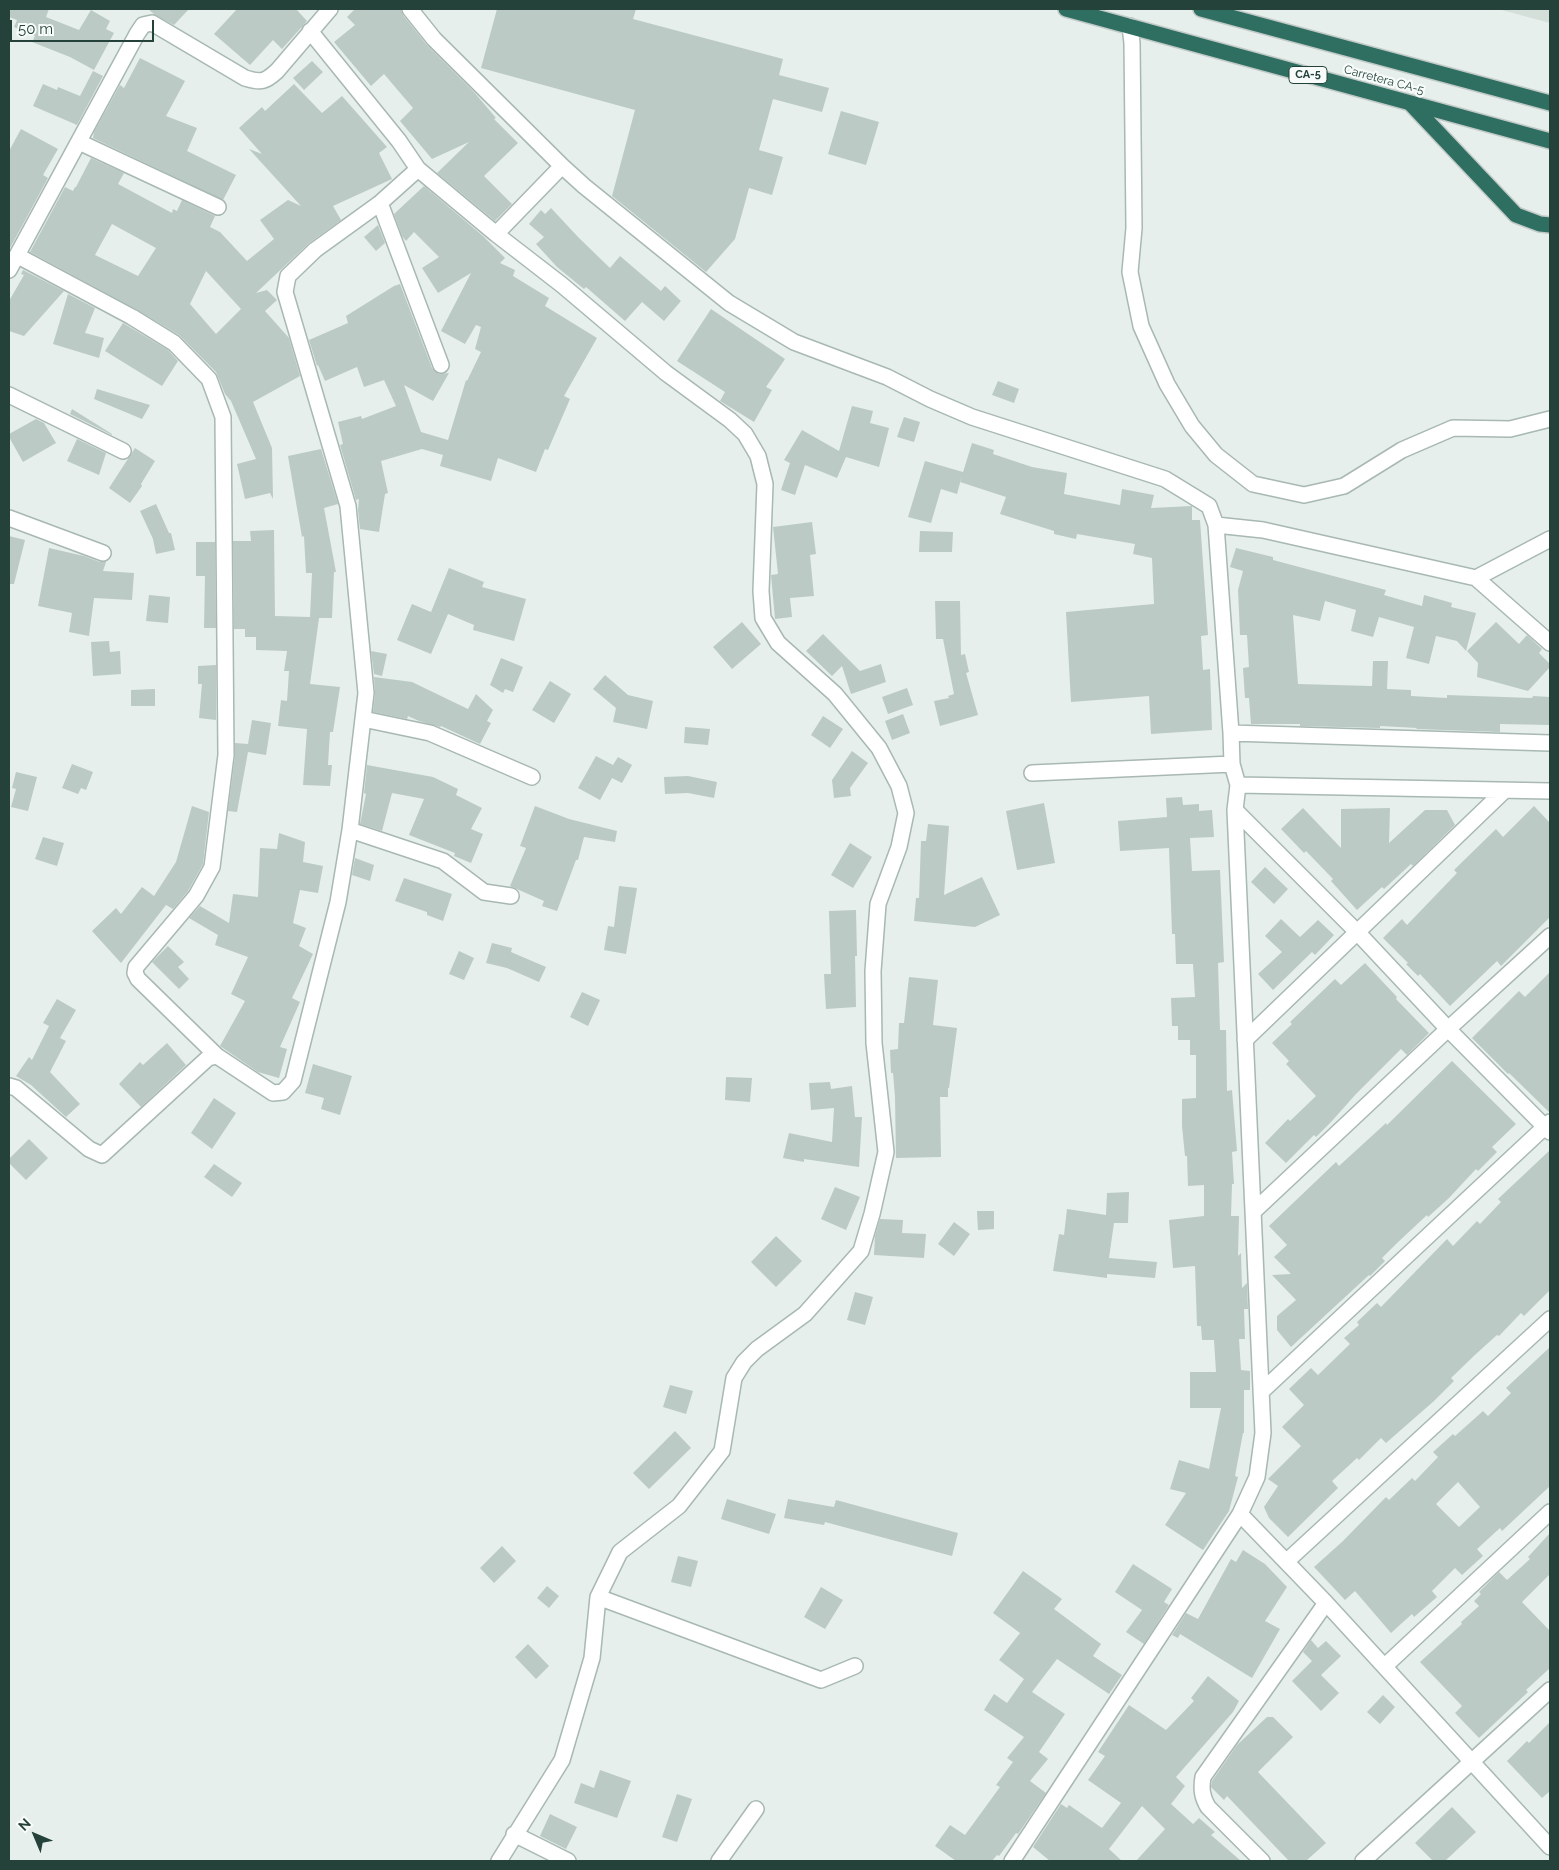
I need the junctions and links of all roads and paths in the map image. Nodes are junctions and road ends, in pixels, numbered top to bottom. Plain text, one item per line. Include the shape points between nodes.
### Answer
1 (330, 9) edge
2 (410, 9) edge
3 (1066, 9) edge
4 (1201, 9) edge
5 (1130, 26) junction
6 (310, 31) junction
7 (1410, 103) junction
8 (1550, 103) edge
9 (1550, 141) edge
10 (79, 142) junction
11 (562, 166) junction
12 (418, 169) junction
13 (380, 203) junction
14 (218, 207) dead end
15 (1550, 225) edge
16 (496, 234) junction
17 (18, 256) junction
18 (9, 270) edge
19 (441, 365) dead end
20 (9, 395) edge
21 (1550, 419) edge
22 (123, 451) dead end
23 (9, 518) edge
24 (1216, 525) junction
25 (1550, 539) edge
26 (103, 553) dead end
27 (1476, 578) junction
28 (1550, 643) edge
29 (363, 719) junction
30 (1232, 733) junction
31 (1550, 743) edge
32 (1232, 764) junction
33 (1032, 773) dead end
34 (532, 777) dead end
35 (1238, 785) junction
36 (1504, 791) junction
37 (1550, 791) edge
38 (1235, 810) junction
39 (350, 830) junction
40 (511, 896) dead end
41 (1358, 933) junction
42 (1550, 936) edge
43 (1448, 1029) junction
44 (1245, 1040) junction
45 (217, 1056) junction
46 (9, 1086) edge
47 (1549, 1127) edge
48 (1253, 1212) junction
49 (1550, 1318) edge
50 (1261, 1392) junction
51 (1550, 1512) edge
52 (1240, 1514) junction
53 (1287, 1561) junction
54 (598, 1596) junction
55 (1326, 1603) junction
56 (855, 1666) dead end
57 (1384, 1666) junction
58 (1550, 1690) edge
59 (1473, 1762) junction
60 (756, 1809) dead end
61 (514, 1834) junction
62 (1550, 1847) edge
63 (499, 1861) edge
64 (568, 1861) edge
65 (719, 1861) edge
66 (1012, 1861) edge
67 (1262, 1861) edge
68 (1363, 1861) edge

1 - 6 street
2 - 11 street via 434,39
3 - 5 highway, Carretera CA-5 / CA-5
4 - 8 highway, Carretera CA-5
5 - 7 highway, Carretera CA-5 / CA-5
5 - 21 street via 1134,205 1130,272 1141,326 1167,384 1192,426 1216,455 1253,484 1304,495 1344,486 1402,450 1453,428 1510,429
6 - 10 street via 277,71 257,82 152,23 143,25
6 - 12 street
7 - 9 highway, Carretera CA-5 / CA-5
7 - 15 highway via 1516,215
10 - 14 street
10 - 17 street
11 - 16 street
11 - 24 street via 729,304 794,342 887,377 972,417 1165,480 1208,506
12 - 13 street
12 - 16 street
13 - 19 street
13 - 29 street via 301,263 288,276 286,292 348,506 366,693
16 - 54 street via 745,434 758,456 765,484 761,591 764,618 778,643 835,694 879,748 899,786 906,813 900,847 878,904 873,971 874,1043 886,1152 861,1251 805,1314 744,1362 734,1378 722,1451 679,1506 620,1552
17 - 18 street
17 - 45 street via 174,342 209,379 223,417 226,755 212,867 196,896 136,967 135,973
20 - 22 street
23 - 26 street
24 - 27 street via 1263,530
24 - 30 street
25 - 27 street
27 - 28 street
29 - 34 street via 430,733
29 - 39 street
30 - 31 street
30 - 32 street
32 - 33 street
32 - 35 street
35 - 36 street
35 - 38 street
36 - 37 street
36 - 41 street
38 - 41 street
38 - 44 street
39 - 40 street via 442,861 484,892
39 - 45 street via 338,902 293,1081 283,1092 273,1093
41 - 43 street
41 - 44 street
42 - 43 street
43 - 47 street
43 - 48 street
44 - 48 street
45 - 46 street via 208,1058 102,1156 89,1149 16,1088
47 - 50 street
48 - 50 street
49 - 53 street
50 - 52 street via 1263,1433 1257,1477
51 - 57 street
52 - 53 street
52 - 66 street
53 - 55 street
54 - 56 street via 821,1680
54 - 61 street via 592,1658 562,1760
55 - 57 street
55 - 67 street via 1203,1777 1202,1798 1208,1808
57 - 59 street
58 - 59 street
59 - 62 street
59 - 68 street
60 - 65 street
61 - 63 street
61 - 64 street

